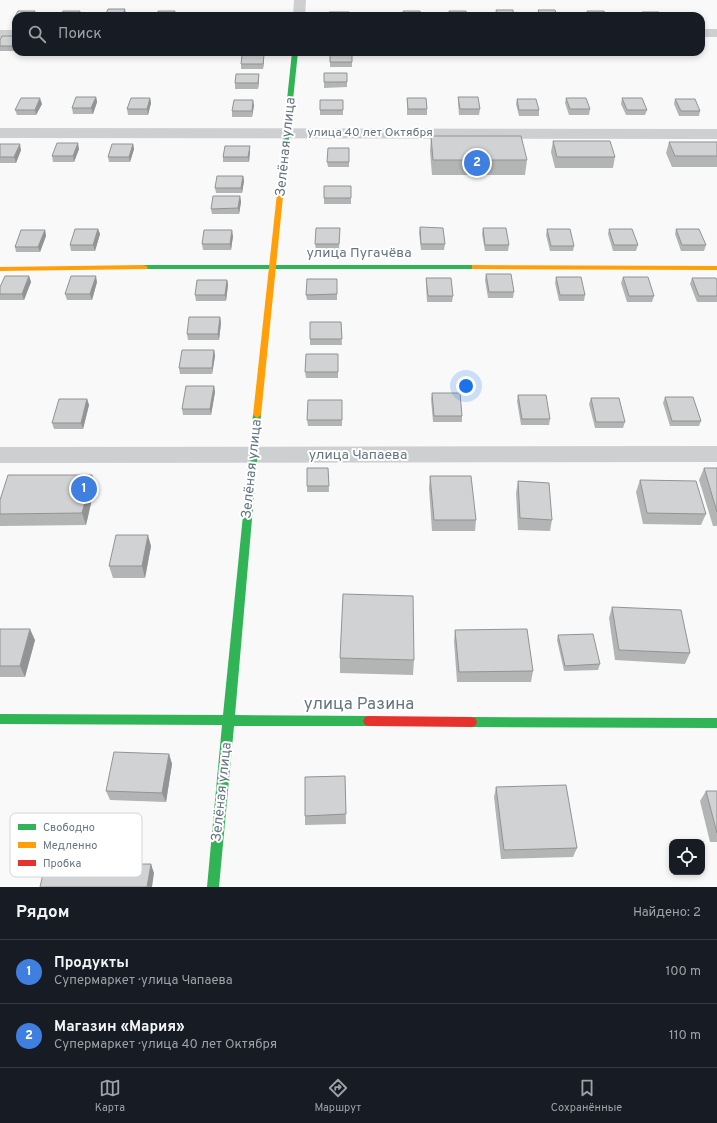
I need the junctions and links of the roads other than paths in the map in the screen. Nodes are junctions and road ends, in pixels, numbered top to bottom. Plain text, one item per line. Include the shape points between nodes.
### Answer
1 (300, 0) edge
2 (299, 12) edge
3 (705, 33) edge
4 (717, 33) edge
5 (0, 34) edge
6 (12, 34) edge
7 (295, 56) edge
8 (287, 132) junction
9 (0, 133) edge
10 (717, 134) edge
11 (274, 266) junction
12 (717, 268) edge
13 (0, 269) edge
14 (717, 454) edge
15 (0, 455) edge
16 (253, 455) junction
17 (0, 719) edge
18 (229, 720) junction
19 (717, 723) edge
20 (213, 887) edge

1 - 2 street
3 - 4 street
5 - 6 street
7 - 8 street, Зелёная улица
8 - 9 street, улица 40 лет Октября
8 - 10 street, улица 40 лет Октября
8 - 11 street, Зелёная улица
11 - 12 street, улица Пугачёва
11 - 13 street, улица Пугачёва
11 - 16 street, Зелёная улица
14 - 16 street, улица Чапаева
15 - 16 street, улица Чапаева
16 - 18 street, Зелёная улица
17 - 18 street, улица Разина
18 - 19 street, улица Разина
18 - 20 street, Зелёная улица

